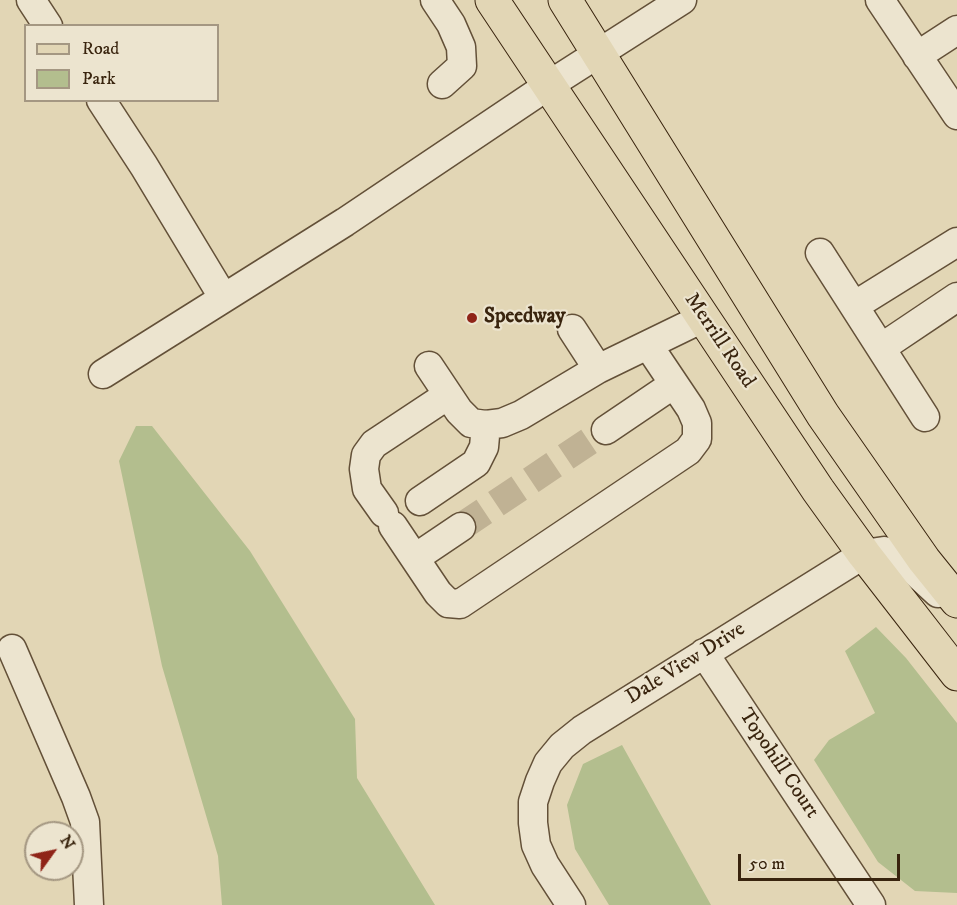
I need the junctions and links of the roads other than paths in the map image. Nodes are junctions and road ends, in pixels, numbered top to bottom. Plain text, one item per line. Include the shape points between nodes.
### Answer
1 (31, 0) edge
2 (435, 0) edge
3 (492, 0) edge
4 (566, 0) edge
5 (682, 0) edge
6 (880, 0) edge
7 (47, 24) edge
8 (957, 30) edge
9 (600, 53) junction
10 (917, 56) junction
11 (442, 84) dead end
12 (549, 86) junction
13 (101, 102) edge
14 (957, 115) edge
15 (957, 242) edge
16 (820, 253) dead end
17 (223, 297) junction
18 (957, 297) edge
19 (854, 306) junction
20 (704, 318) junction
21 (572, 329) dead end
22 (648, 345) junction
23 (881, 348) junction
24 (429, 366) dead end
25 (598, 369) junction
26 (103, 374) dead end
27 (674, 384) junction
28 (448, 394) junction
29 (925, 417) dead end
30 (486, 425) junction
31 (606, 430) tunnel mouth
32 (420, 501) dead end
33 (461, 527) tunnel mouth
34 (864, 554) junction
35 (414, 558) junction
36 (957, 601) edge
37 (957, 611) edge
38 (12, 649) dead end
39 (704, 653) junction
40 (957, 674) edge
41 (89, 905) edge
42 (571, 905) edge
43 (871, 905) edge

1 - 7 street
2 - 11 street via 462,47 462,66
3 - 12 main road, Merrill Road
4 - 9 main road
5 - 9 street
6 - 10 street
8 - 10 street
9 - 12 street
9 - 36 main road via 823,415
10 - 14 street
12 - 17 street via 345,222
12 - 20 main road, Merrill Road
13 - 17 street
15 - 19 street
16 - 19 street
17 - 26 street
18 - 23 street
19 - 23 street
20 - 22 street
20 - 34 main road, Merrill Road
21 - 25 street
22 - 25 street
22 - 27 street
23 - 29 street
24 - 28 street
25 - 30 street via 521,415
27 - 31 street
27 - 35 street via 697,423 696,439 688,451 466,600 448,603
28 - 30 street via 471,423
28 - 35 street via 374,444 366,455 368,489
30 - 32 street via 484,447 476,463
33 - 35 street
34 - 37 street via 884,551 900,558
34 - 39 street, Dale View Drive
34 - 40 main road, Merrill Road
38 - 41 street via 85,822
39 - 42 street, Dale View Drive via 582,730 548,764 533,802 536,845
39 - 43 street, Topohill Court

